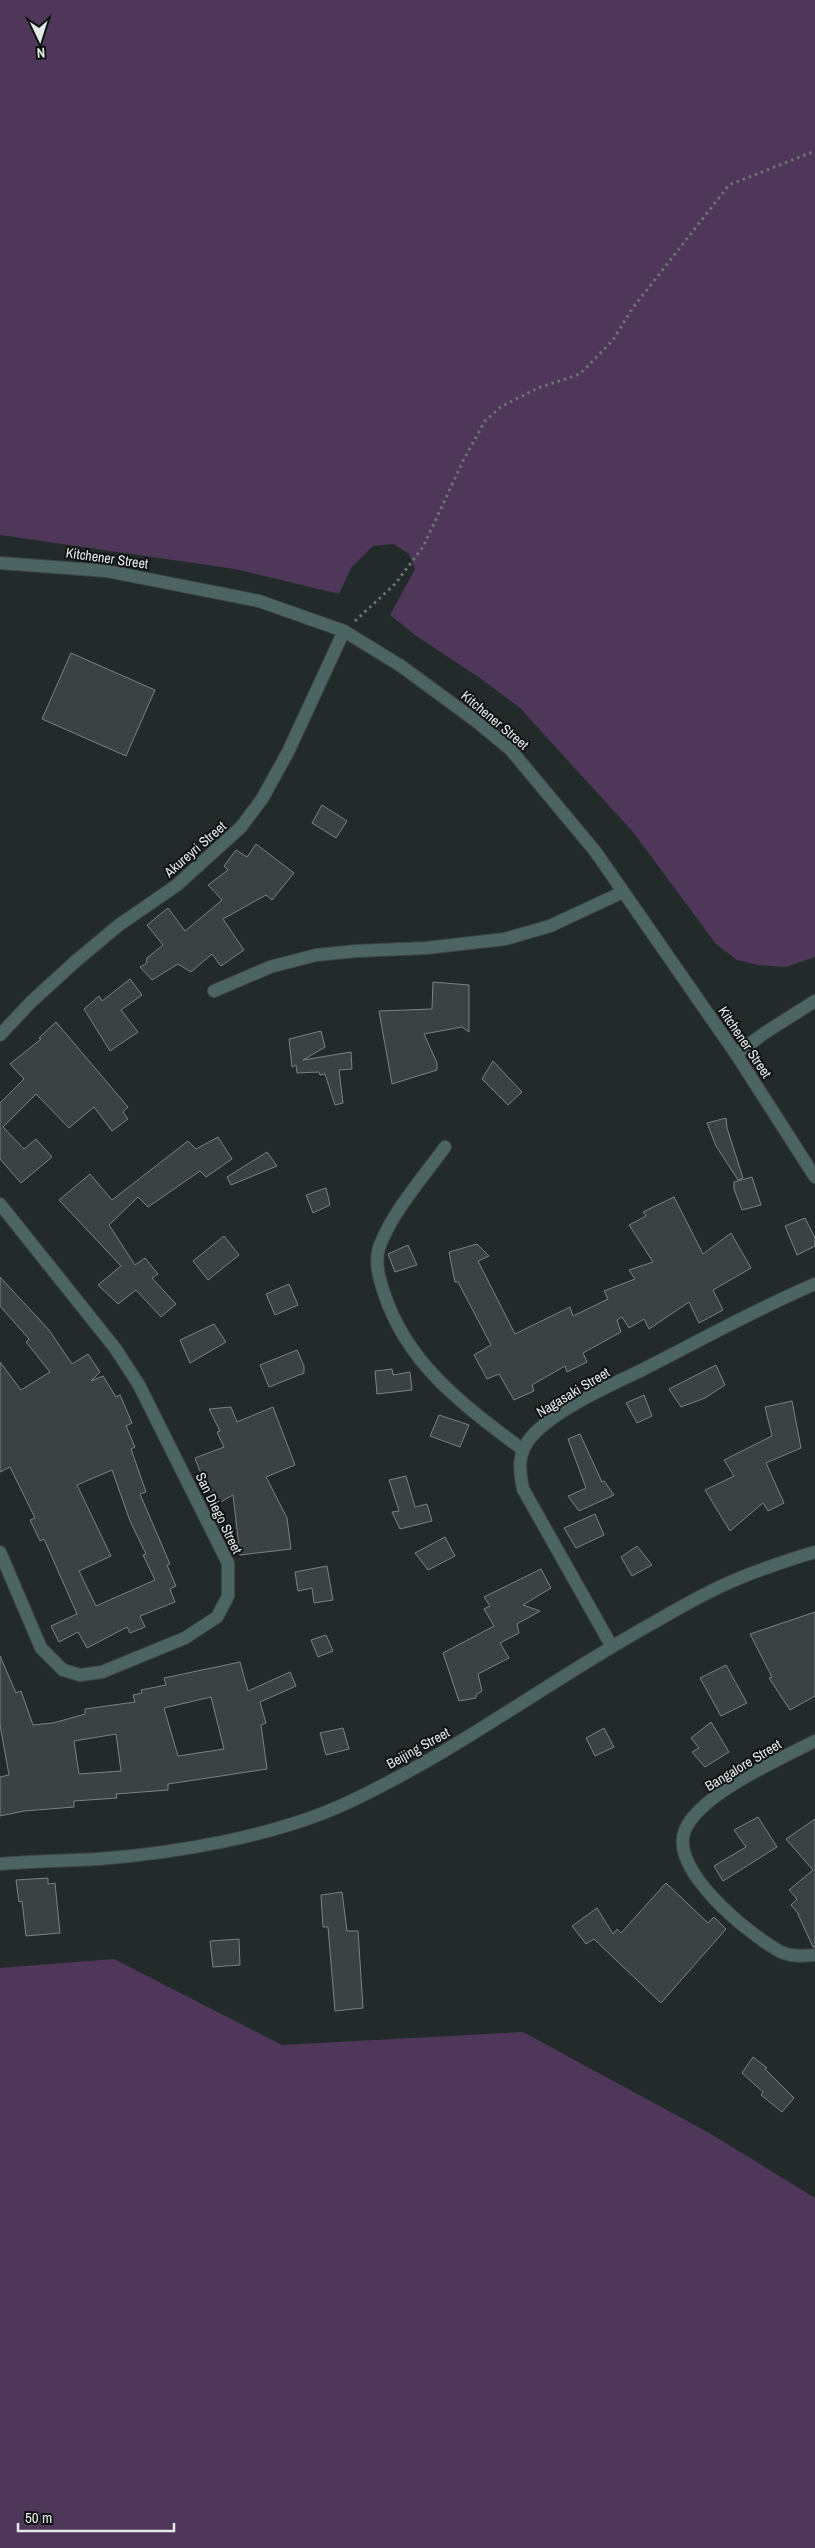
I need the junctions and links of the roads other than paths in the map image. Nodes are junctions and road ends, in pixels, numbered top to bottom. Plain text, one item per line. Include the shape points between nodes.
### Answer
1 (0, 564) edge
2 (344, 631) junction
3 (624, 892) junction
4 (214, 991) dead end
5 (815, 1001) edge
6 (0, 1036) edge
7 (736, 1054) junction
8 (445, 1146) dead end
9 (815, 1177) edge
10 (0, 1204) edge
11 (815, 1284) edge
12 (523, 1450) junction
13 (0, 1552) edge
14 (815, 1552) edge
15 (611, 1646) junction
16 (815, 1741) edge
17 (0, 1864) edge
18 (815, 1955) edge

1 - 2 street, Kitchener Street via 107,571 184,585 259,601
2 - 3 street, Kitchener Street via 402,666 510,749 596,851
2 - 6 street, Akureyri Street via 288,752 262,799 241,828 177,885 119,925 77,960
3 - 4 street via 550,926 505,939 316,955 270,967
3 - 7 street, Kitchener Street
5 - 7 street
7 - 9 street, Kitchener Street
8 - 12 street via 389,1225 379,1246 377,1271 399,1328 420,1361 452,1396
10 - 13 street, San Diego Street via 115,1348 139,1385 228,1563 228,1596 217,1617 185,1638 102,1672 80,1675 63,1670 41,1648
11 - 12 street, Nagasaki Street via 584,1399 531,1436
12 - 15 street via 519,1470 524,1489
14 - 15 street, Beijing Street via 727,1583
15 - 17 street, Beijing Street via 435,1758 348,1803 306,1819 263,1832 165,1852
16 - 18 street, Bangalore Street via 724,1791 689,1823 683,1840 686,1857 696,1878 728,1911 783,1952

